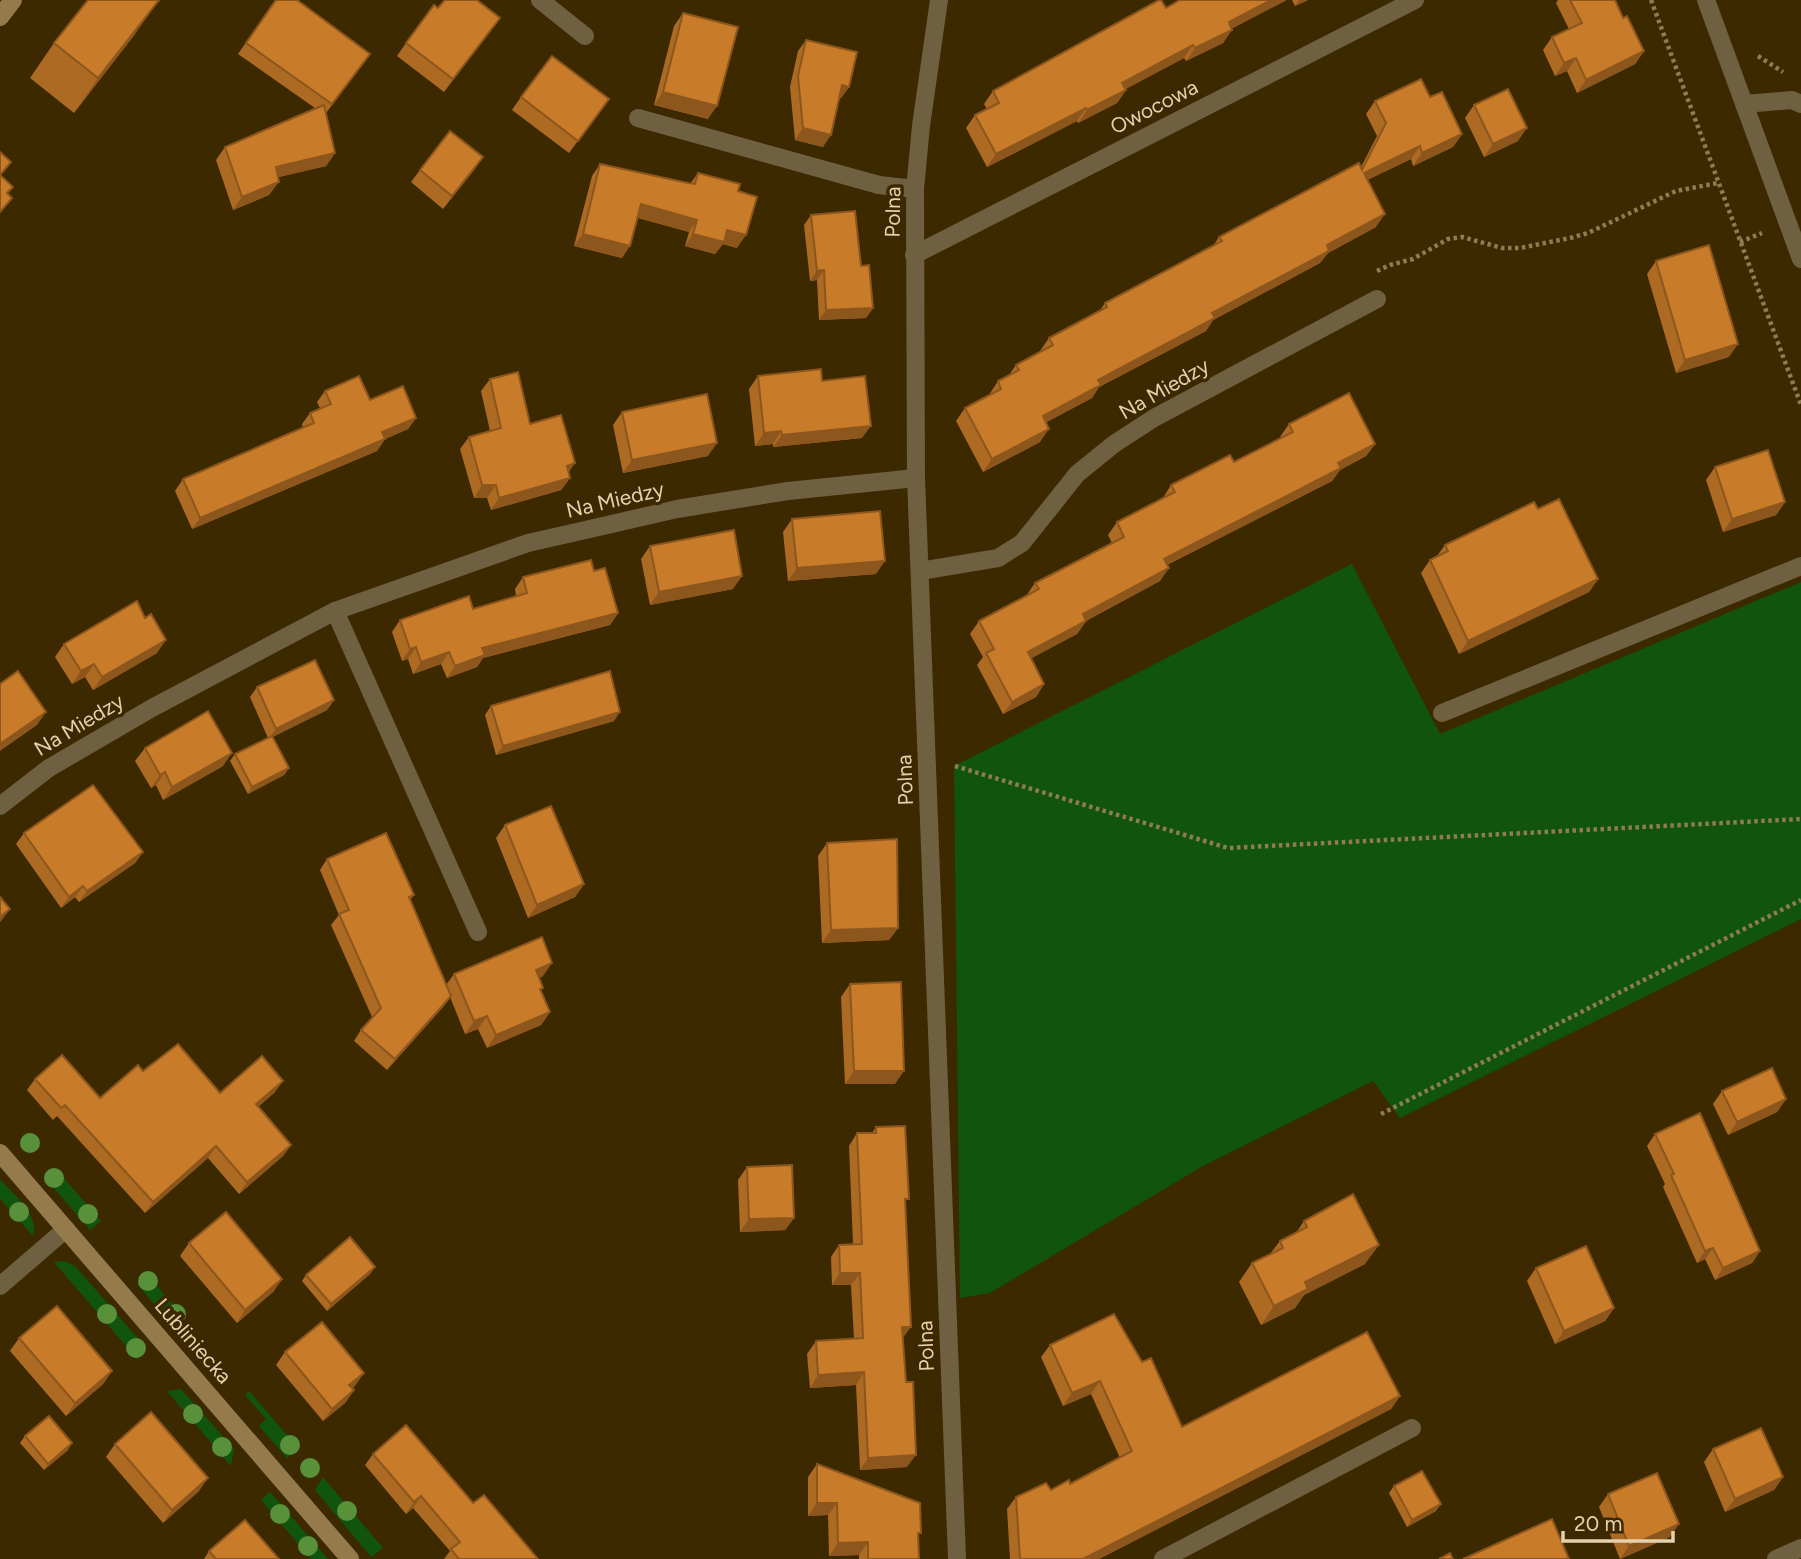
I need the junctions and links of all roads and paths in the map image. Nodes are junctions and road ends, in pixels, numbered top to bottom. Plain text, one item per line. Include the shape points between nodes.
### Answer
1 (13, 0) edge
2 (540, 0) edge
3 (939, 0) edge
4 (1415, 0) edge
5 (1651, 0) edge
6 (1706, 0) edge
7 (0, 17) edge
8 (585, 36) dead end
9 (1756, 55) dead end
10 (1789, 76) dead end
11 (1744, 104) junction
12 (1801, 104) edge
13 (638, 118) dead end
14 (1718, 183) junction
15 (915, 189) junction
16 (1766, 231) dead end
17 (1741, 243) junction
18 (915, 255) junction
19 (1801, 260) edge
20 (1390, 264) dead end
21 (1377, 299) dead end
22 (1801, 405) edge
23 (916, 478) junction
24 (1801, 566) edge
25 (920, 571) junction
26 (335, 611) junction
27 (1442, 713) dead end
28 (947, 763) dead end
29 (0, 806) edge
30 (1801, 819) edge
31 (1801, 900) edge
32 (478, 932) dead end
33 (1381, 1114) dead end
34 (0, 1153) edge
35 (66, 1229) junction
36 (0, 1286) edge
37 (1412, 1428) dead end
38 (1801, 1548) edge
39 (350, 1559) edge
40 (957, 1559) edge
41 (1163, 1559) edge
42 (1776, 1559) edge

1 - 7 street
2 - 8 street
3 - 15 street, Polna
4 - 18 street, Owocowa
5 - 14 path
6 - 11 street
9 - 10 path
11 - 12 street via 1792,100
11 - 19 street
13 - 15 street via 879,185
14 - 17 path
14 - 20 path via 1676,191 1570,238 1520,248 1462,237 1448,239 1413,259
15 - 18 street, Polna
16 - 17 path
17 - 22 path
18 - 23 street, Polna
21 - 25 street, Na Miedzy via 1114,444 1077,474 1022,543 998,558
23 - 25 street, Polna
23 - 26 street, Na Miedzy via 788,491 628,520 528,543
24 - 27 street
25 - 40 street, Polna
26 - 29 street, Na Miedzy via 152,708 49,768
26 - 32 street
28 - 30 path via 1228,848
31 - 33 path
34 - 35 street, Lubliniecka
35 - 36 street
35 - 39 street, Lubliniecka
37 - 41 street
38 - 42 street

